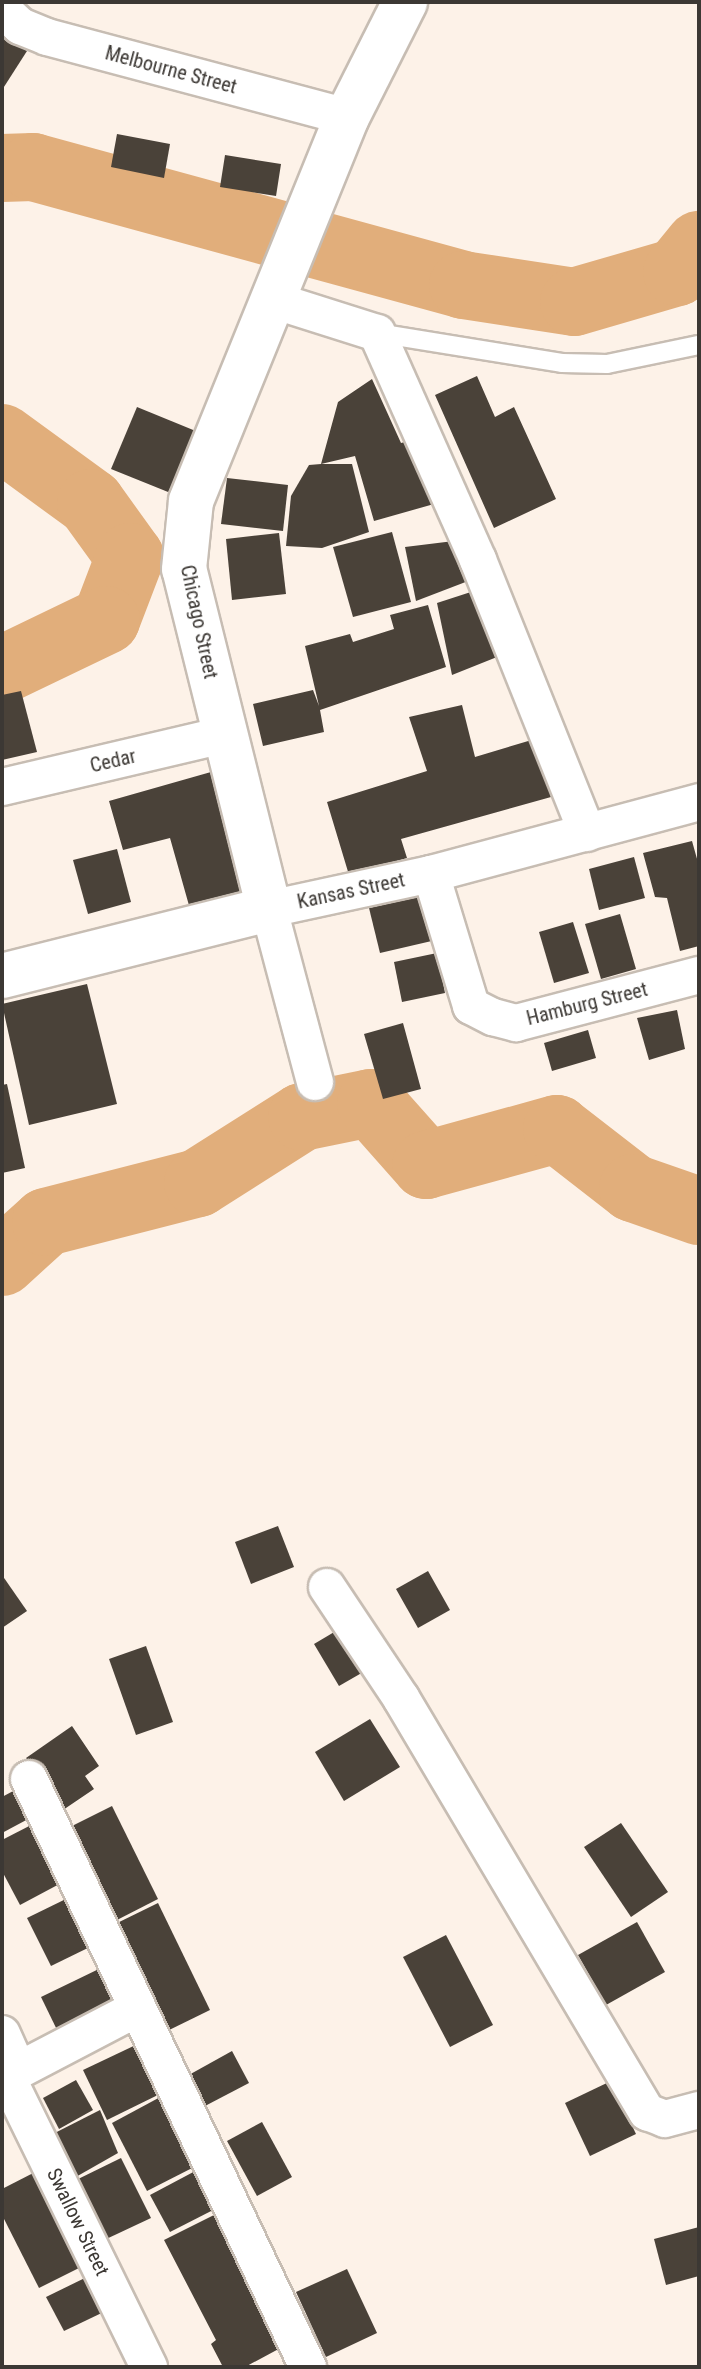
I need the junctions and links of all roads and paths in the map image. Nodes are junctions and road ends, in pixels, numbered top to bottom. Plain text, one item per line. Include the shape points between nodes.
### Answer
1 (405, 2) edge
2 (2, 9) edge
3 (347, 117) junction
4 (279, 284) junction
5 (377, 333) junction
6 (699, 345) edge
7 (224, 735) junction
8 (2, 787) edge
9 (699, 802) edge
10 (587, 833) junction
11 (431, 874) junction
12 (269, 909) junction
13 (699, 975) edge
14 (2, 976) edge
15 (315, 1082) dead end
16 (327, 1587) dead end
17 (29, 1779) dead end
18 (138, 2008) junction
19 (2, 2034) edge
20 (9, 2075) edge
21 (699, 2110) edge
22 (149, 2367) edge
23 (308, 2367) edge

1 - 3 street, Chicago Street
2 - 3 street, Melbourne Street via 20,26 47,37
3 - 4 street, Chicago Street
4 - 5 street
4 - 7 street, Chicago Street via 191,501 184,569
5 - 6 lane via 562,363 607,364
5 - 10 street via 478,560
7 - 8 street, Cedar
7 - 12 street, Chicago Street
9 - 10 street, Kansas Street
10 - 11 street, Kansas Street
11 - 12 street, Kansas Street
11 - 13 street, Hamburg Street via 471,1006 493,1017 516,1023
12 - 14 street, Kansas Street
12 - 15 street, Chicago Street
16 - 21 street via 401,1698 647,2112 665,2119
17 - 18 street
18 - 20 street
18 - 23 street
19 - 20 street, Swallow Street
20 - 22 street, Swallow Street

